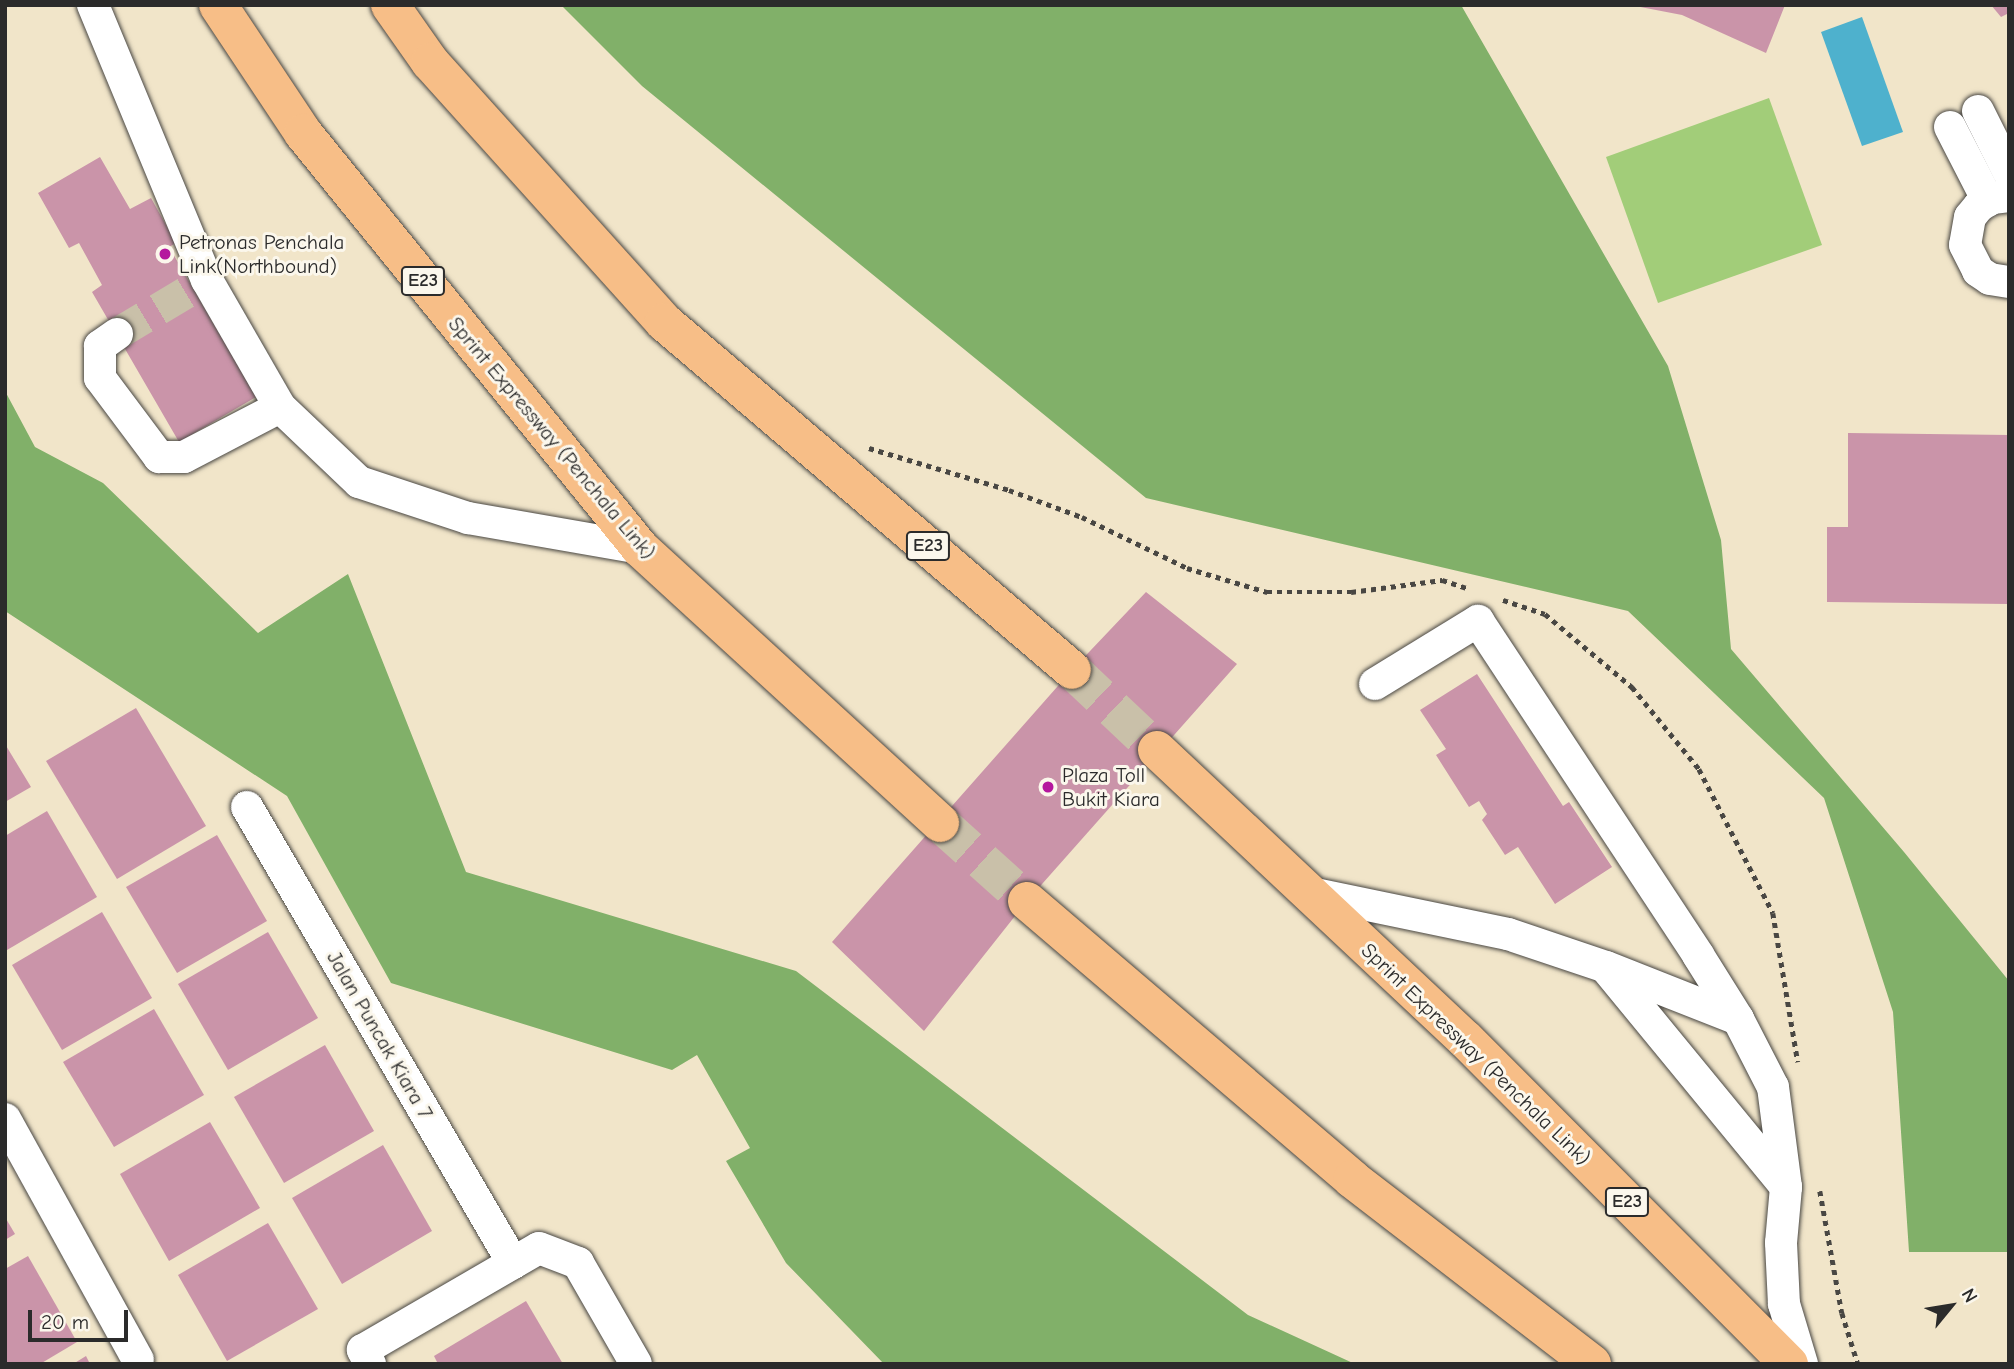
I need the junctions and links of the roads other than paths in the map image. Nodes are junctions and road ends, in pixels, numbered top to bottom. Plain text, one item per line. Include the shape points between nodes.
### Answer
1 (93, 5) edge
2 (218, 5) edge
3 (390, 5) edge
4 (1978, 111) dead end
5 (1950, 127) dead end
6 (2009, 173) edge
7 (1998, 198) edge
8 (2009, 282) edge
9 (117, 334) tunnel mouth
10 (280, 408) junction
11 (640, 548) junction
12 (1072, 670) tunnel mouth
13 (1375, 684) dead end
14 (1157, 750) tunnel mouth
15 (247, 807) dead end
16 (940, 823) tunnel mouth
17 (1310, 893) junction
18 (1027, 901) tunnel mouth
19 (1606, 967) junction
20 (1738, 1019) junction
21 (5, 1118) edge
22 (1786, 1187) junction
23 (513, 1263) junction
24 (366, 1357) edge
25 (138, 1360) dead end
26 (636, 1364) edge
27 (1592, 1364) edge
28 (1789, 1364) edge
29 (1802, 1364) edge

1 - 10 street via 200,284
2 - 11 highway, Sprint Expressway (Penchala Link) / E23 via 303,133
3 - 12 highway, E23 via 439,72 664,322
4 - 6 street
5 - 7 street
7 - 8 street via 1970,217 1965,245 1978,271 1990,279
9 - 10 street via 100,346 100,378 159,457 184,457
10 - 11 street via 359,482 468,518
11 - 16 highway, Sprint Expressway (Penchala Link) / E23
13 - 20 street via 1478,621
14 - 17 highway, Sprint Expressway (Penchala Link) / E23
15 - 23 street, Jalan Puncak Kiara 7
17 - 19 street via 1508,934
17 - 28 highway, Sprint Expressway (Penchala Link) / E23 via 1465,1039
18 - 27 highway via 1352,1179
19 - 20 street
19 - 22 street
20 - 22 street via 1773,1087
21 - 25 street
22 - 29 street via 1781,1243 1784,1304
23 - 24 street
23 - 26 street via 539,1248 578,1263

